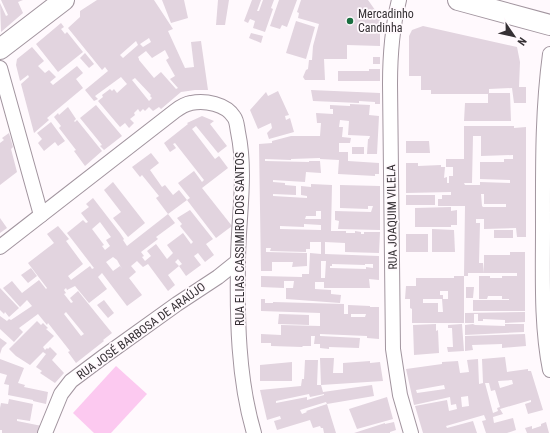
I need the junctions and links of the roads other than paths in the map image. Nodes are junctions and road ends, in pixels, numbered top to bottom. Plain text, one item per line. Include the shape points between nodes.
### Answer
1 (64, 0) edge
2 (399, 0) edge
3 (458, 0) edge
4 (550, 25) edge
5 (0, 49) edge
6 (550, 54) edge
7 (0, 68) edge
8 (41, 215) junction
9 (0, 247) edge
10 (238, 261) junction
11 (550, 370) edge
12 (45, 433) edge
13 (254, 433) edge
14 (411, 433) edge

1 - 5 main road
2 - 14 street, RUA JOAQUIM VILELA via 390,47 393,349 400,395
3 - 4 main road
6 - 11 street via 544,122 543,200 546,348
7 - 8 street
8 - 9 street, RUA ELIAS CASSIMIRO DOS SANTOS
8 - 10 street, RUA ELIAS CASSIMIRO DOS SANTOS via 175,111 190,103 215,104 235,118 241,147 243,172
10 - 12 street, RUA JOSÉ BARBOSA DE ARAÚJO via 70,381 61,394
10 - 13 street, RUA ELIAS CASSIMIRO DOS SANTOS via 240,349 249,416

